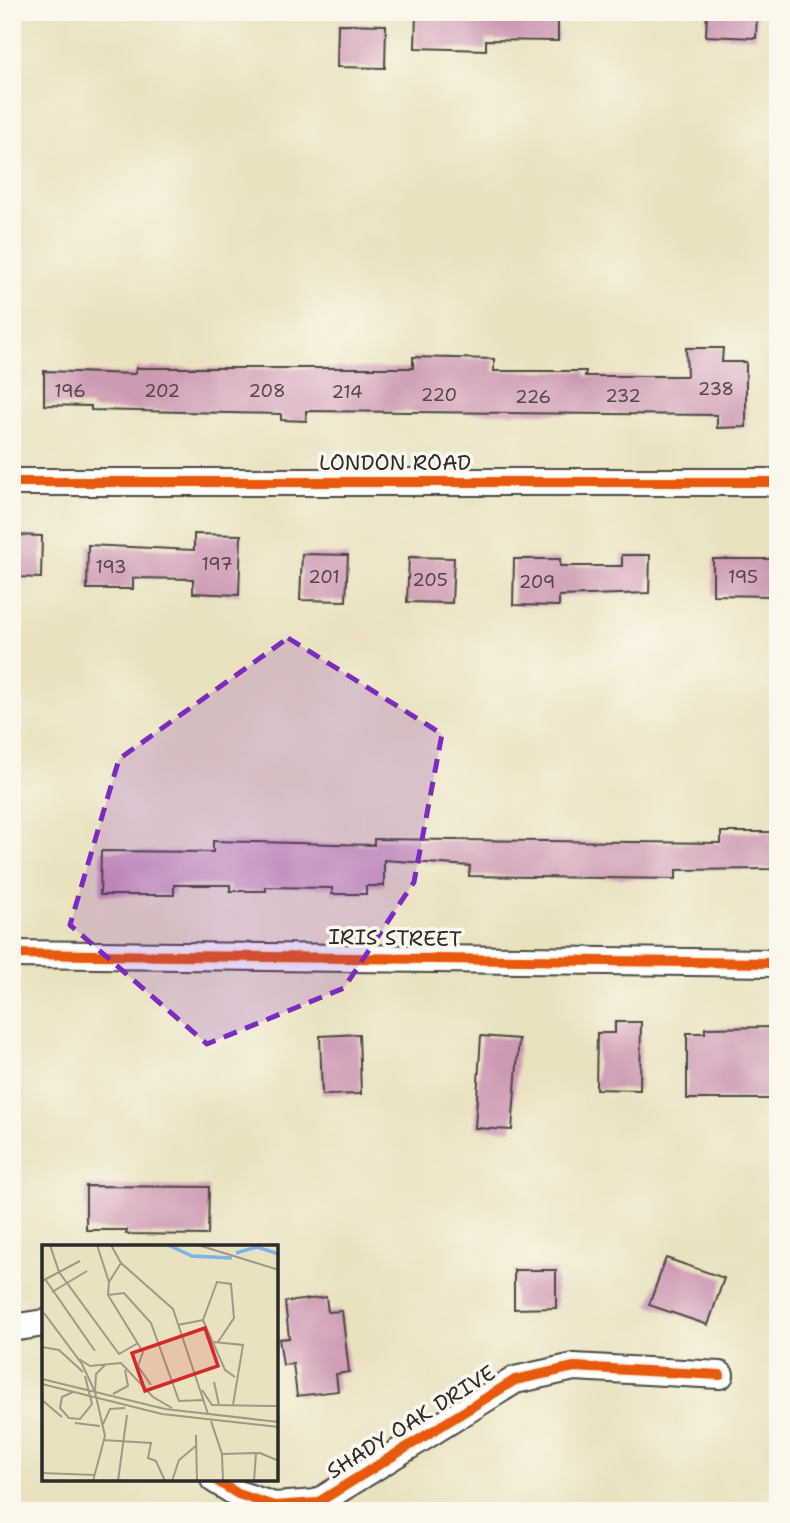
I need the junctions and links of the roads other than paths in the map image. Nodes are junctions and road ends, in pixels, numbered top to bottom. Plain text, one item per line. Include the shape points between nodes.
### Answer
1 (12, 482) edge
2 (778, 482) edge
3 (12, 954) edge
4 (778, 962) edge
5 (42, 1323) edge
6 (12, 1328) edge
7 (720, 1376) dead end
8 (217, 1481) edge

1 - 2 street, LONDON ROAD
3 - 4 street, IRIS STREET
5 - 6 street
7 - 8 street, SHADY OAK DRIVE via 574,1367 515,1380 317,1503 274,1506 238,1494

